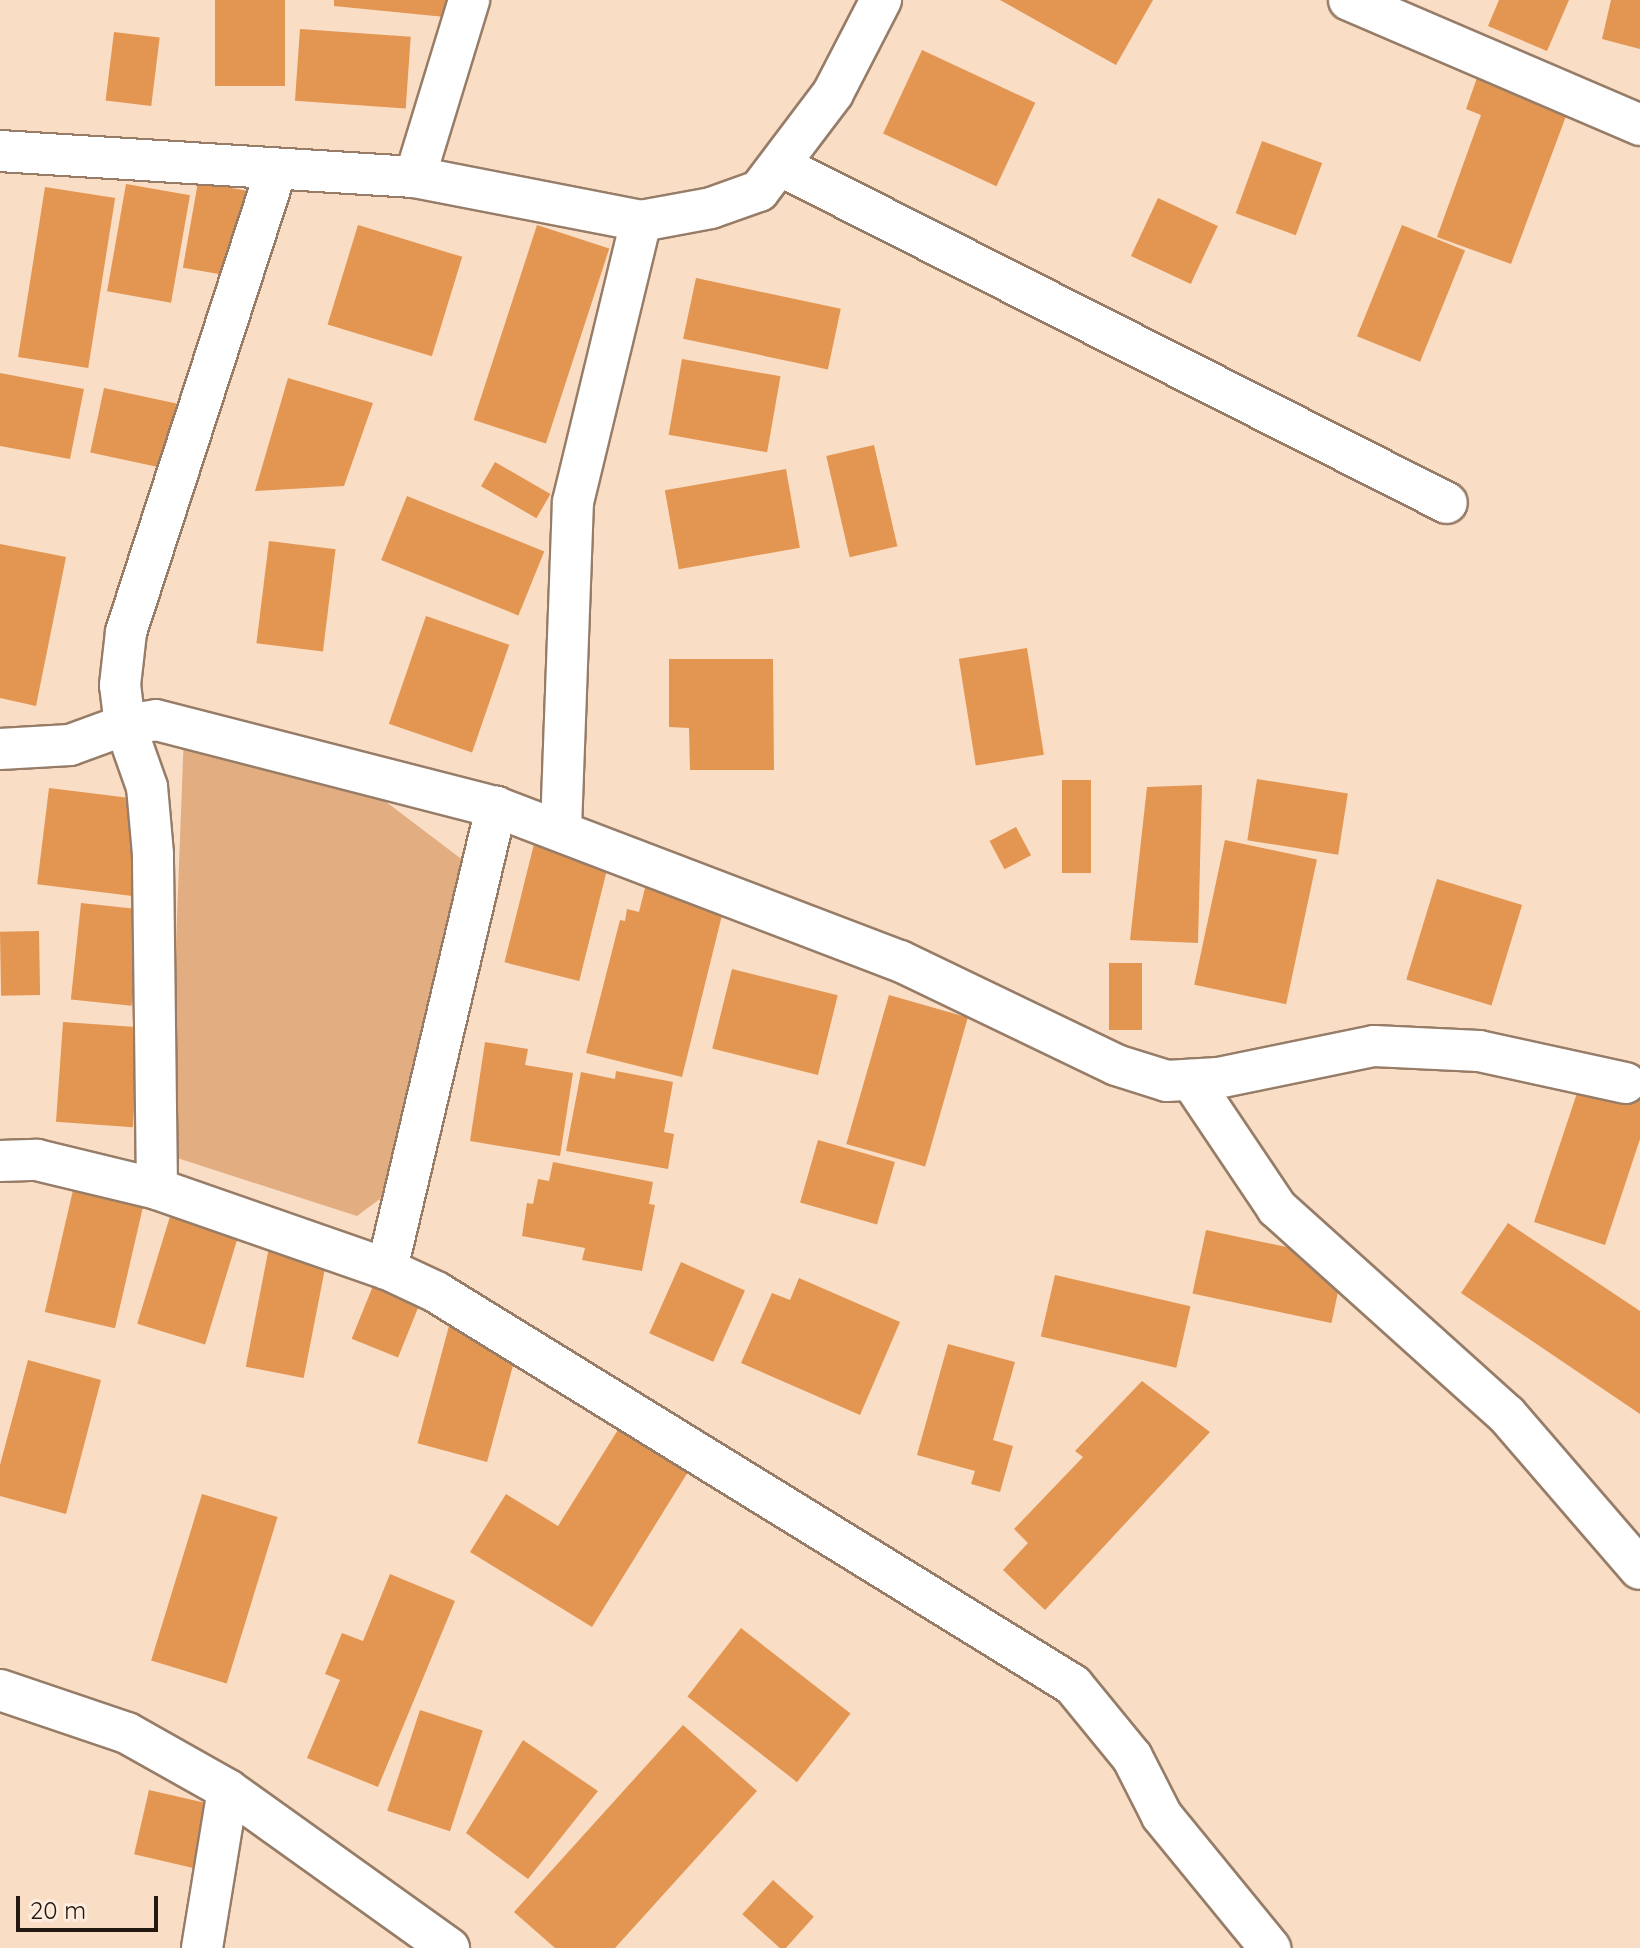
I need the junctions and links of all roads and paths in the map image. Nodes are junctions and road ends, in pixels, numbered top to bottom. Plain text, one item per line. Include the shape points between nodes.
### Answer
1 (469, 0) edge
2 (881, 0) edge
3 (1349, 0) edge
4 (1640, 125) edge
5 (0, 151) edge
6 (781, 166) junction
7 (276, 170) junction
8 (415, 177) junction
9 (641, 221) junction
10 (1447, 503) dead end
11 (125, 725) junction
12 (0, 749) edge
13 (496, 807) junction
14 (561, 828) junction
15 (1191, 1080) junction
16 (1626, 1083) dead end
17 (0, 1161) edge
18 (157, 1189) junction
19 (387, 1269) junction
20 (1640, 1569) edge
21 (0, 1690) edge
22 (228, 1790) junction
23 (202, 1948) edge
24 (449, 1948) edge
25 (1270, 1948) edge

1 - 8 street
2 - 6 street via 833,93
3 - 4 street
5 - 7 street
6 - 9 street via 759,191 711,208
6 - 10 street
7 - 8 street
7 - 11 street via 126,632 120,685
8 - 9 street
9 - 14 street via 573,502
11 - 12 street via 70,745
11 - 13 street via 156,720
11 - 18 street via 147,787 153,854
13 - 14 street
13 - 19 street
14 - 15 street via 900,961 1116,1065 1167,1081
15 - 16 street via 1374,1046 1479,1051
15 - 20 street via 1277,1208 1507,1415
17 - 18 street via 37,1160
18 - 19 street
19 - 25 street via 436,1292 1073,1685 1132,1757 1162,1816
21 - 22 street via 127,1733
22 - 23 street
22 - 24 street

